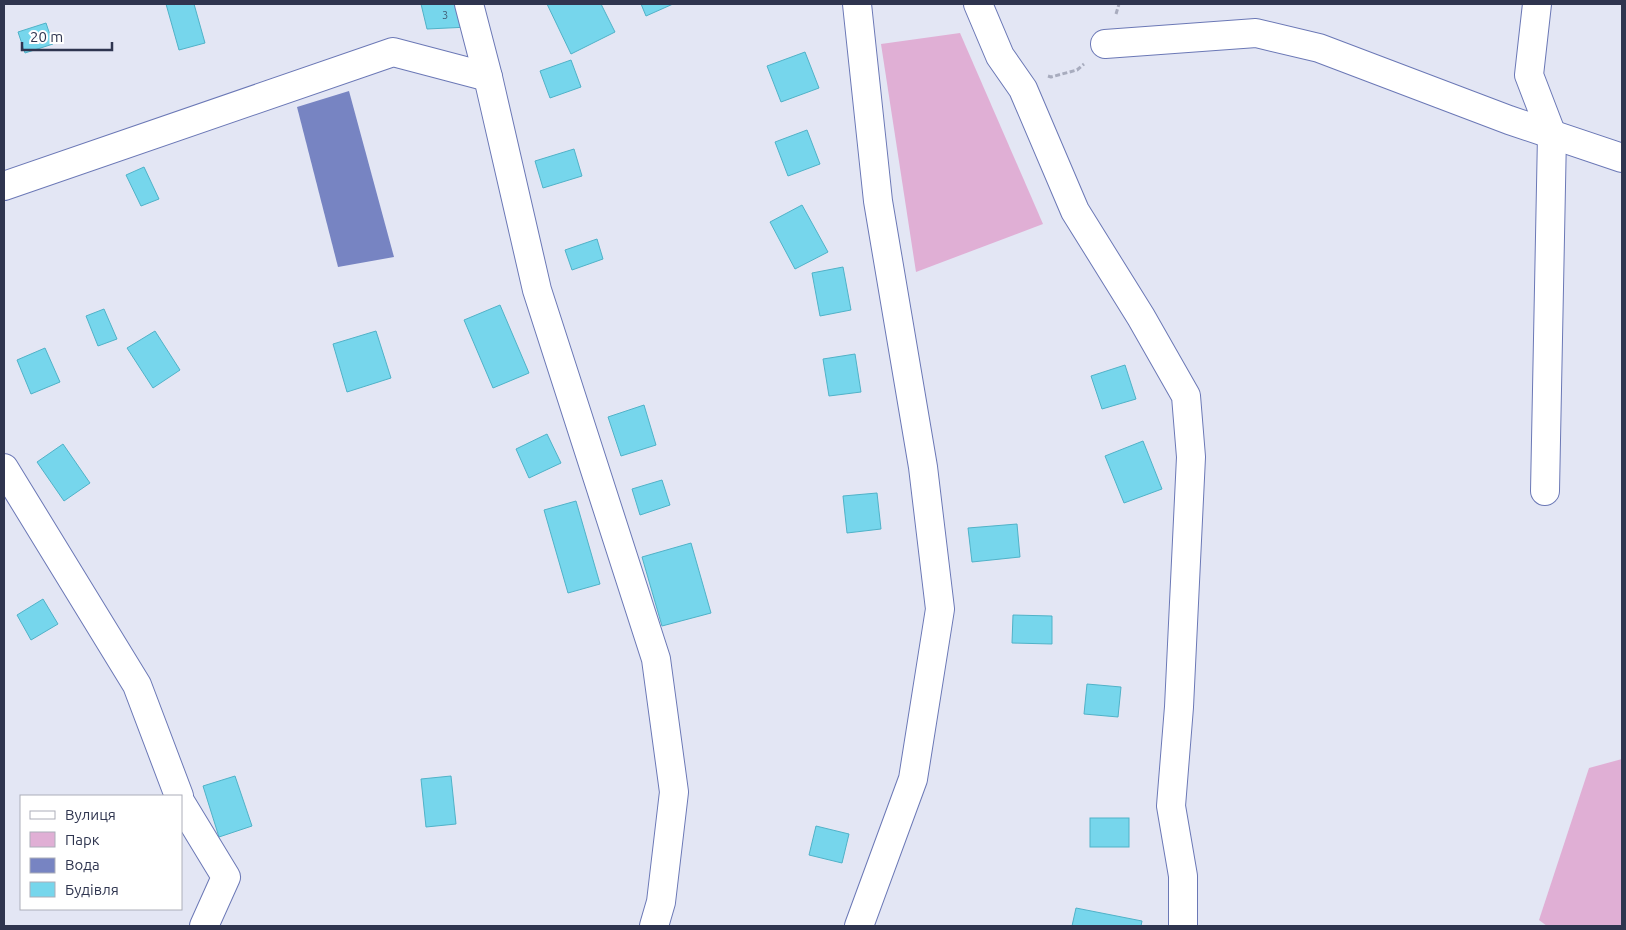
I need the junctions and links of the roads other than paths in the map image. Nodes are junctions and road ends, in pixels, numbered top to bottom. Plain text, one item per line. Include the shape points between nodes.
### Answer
1 (469, 4) edge
2 (857, 4) edge
3 (978, 4) edge
4 (1537, 4) edge
5 (1105, 44) road end
6 (488, 77) junction
7 (1552, 135) junction
8 (1622, 158) edge
9 (4, 186) edge
10 (4, 468) edge
11 (1545, 491) dead end
12 (179, 795) edge
13 (182, 805) edge
14 (204, 926) edge
15 (654, 926) edge
16 (859, 926) edge
17 (1183, 926) edge

1 - 6 street
2 - 16 street via 878,201 923,467 940,609 913,779
3 - 17 street via 1000,56 1023,89 1075,211 1186,396 1191,457 1171,806 1182,876
4 - 7 street via 1529,75
5 - 7 street via 1256,33 1319,48
6 - 9 street via 394,52
6 - 15 street via 537,290 656,659 674,792 661,902
7 - 8 street
7 - 11 street
10 - 12 street via 137,685
13 - 14 street via 226,877

